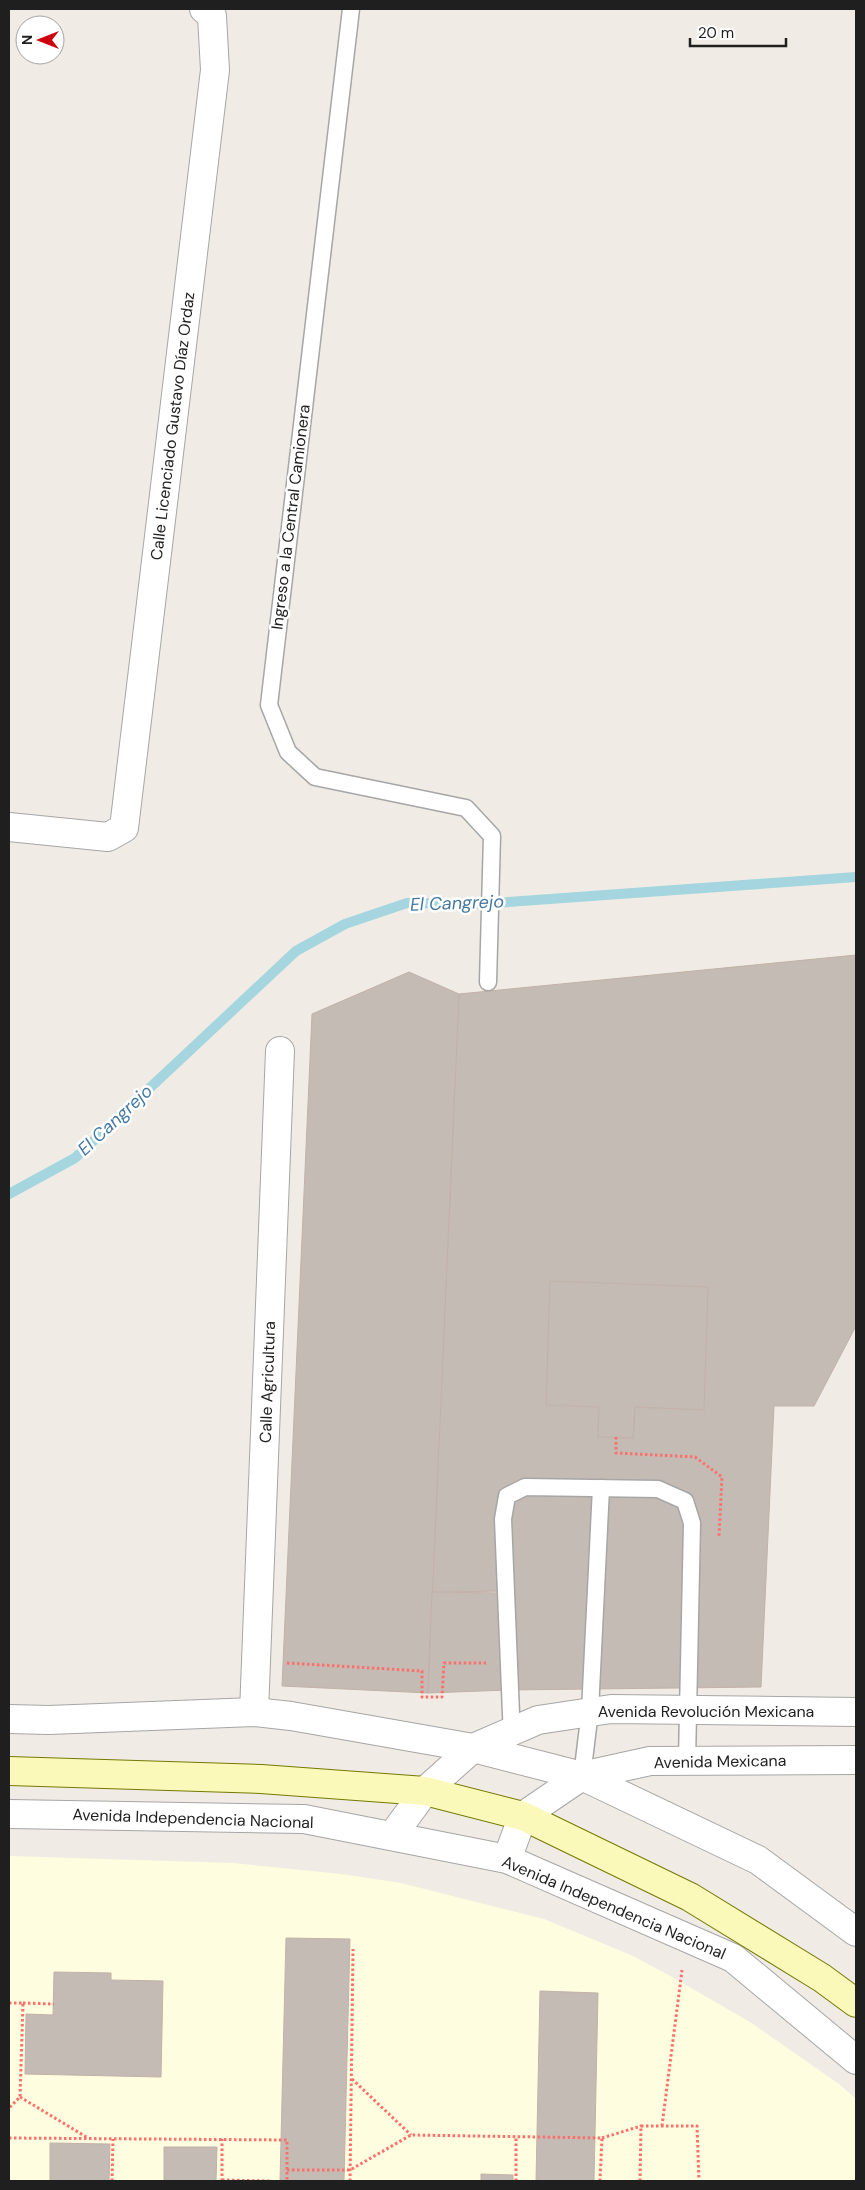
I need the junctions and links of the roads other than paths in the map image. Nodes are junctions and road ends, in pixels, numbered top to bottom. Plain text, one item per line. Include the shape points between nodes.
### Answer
1 (204, 9) edge
2 (351, 9) edge
3 (9, 827) edge
4 (488, 982) dead end
5 (280, 1051) dead end
6 (601, 1488) junction
7 (689, 1710) junction
8 (590, 1711) junction
9 (254, 1712) junction
10 (856, 1712) edge
11 (9, 1719) edge
12 (512, 1731) junction
13 (473, 1748) junction
14 (510, 1758) junction
15 (687, 1760) junction
16 (856, 1760) edge
17 (9, 1771) edge
18 (582, 1776) junction
19 (426, 1792) junction
20 (9, 1814) edge
21 (523, 1816) junction
22 (392, 1836) junction
23 (507, 1859) junction
24 (856, 1932) edge
25 (856, 2003) edge
26 (856, 2060) edge

1 - 3 street, Calle Licenciado Gustavo Díaz Ordaz via 212,16 214,80 124,828 108,837
2 - 4 lane, Ingreso a la Central Camionera via 269,705 288,752 315,777 466,808 492,836
5 - 9 street, Calle Agricultura
6 - 7 lane via 658,1489 684,1501 692,1523
6 - 8 lane
6 - 12 lane via 526,1487 507,1496 503,1519
7 - 8 street, Avenida Revolución Mexicana
7 - 10 street, Avenida Revolución Mexicana
7 - 15 lane
8 - 12 street, Avenida Revolución Mexicana via 538,1720
8 - 18 lane
9 - 11 street
9 - 13 street
12 - 13 street, Avenida Revolución Mexicana
12 - 14 lane
13 - 14 street
13 - 19 street, Avenida Revolución Mexicana
14 - 18 street
15 - 16 street, Avenida Mexicana
15 - 18 street, Avenida Mexicana via 650,1761
17 - 19 main road, Avenida Independencia Nacional via 261,1779
18 - 21 street, Avenida Mexicana
18 - 24 street via 758,1860
19 - 21 main road, Avenida Independencia Nacional
19 - 22 street, Avenida Revolución Mexicana
20 - 22 street, Avenida Independencia Nacional via 304,1819
21 - 23 street
21 - 25 main road, Avenida Independencia Nacional via 690,1897 822,1978
22 - 23 street, Avenida Independencia Nacional
23 - 26 street, Avenida Independencia Nacional via 734,1958

